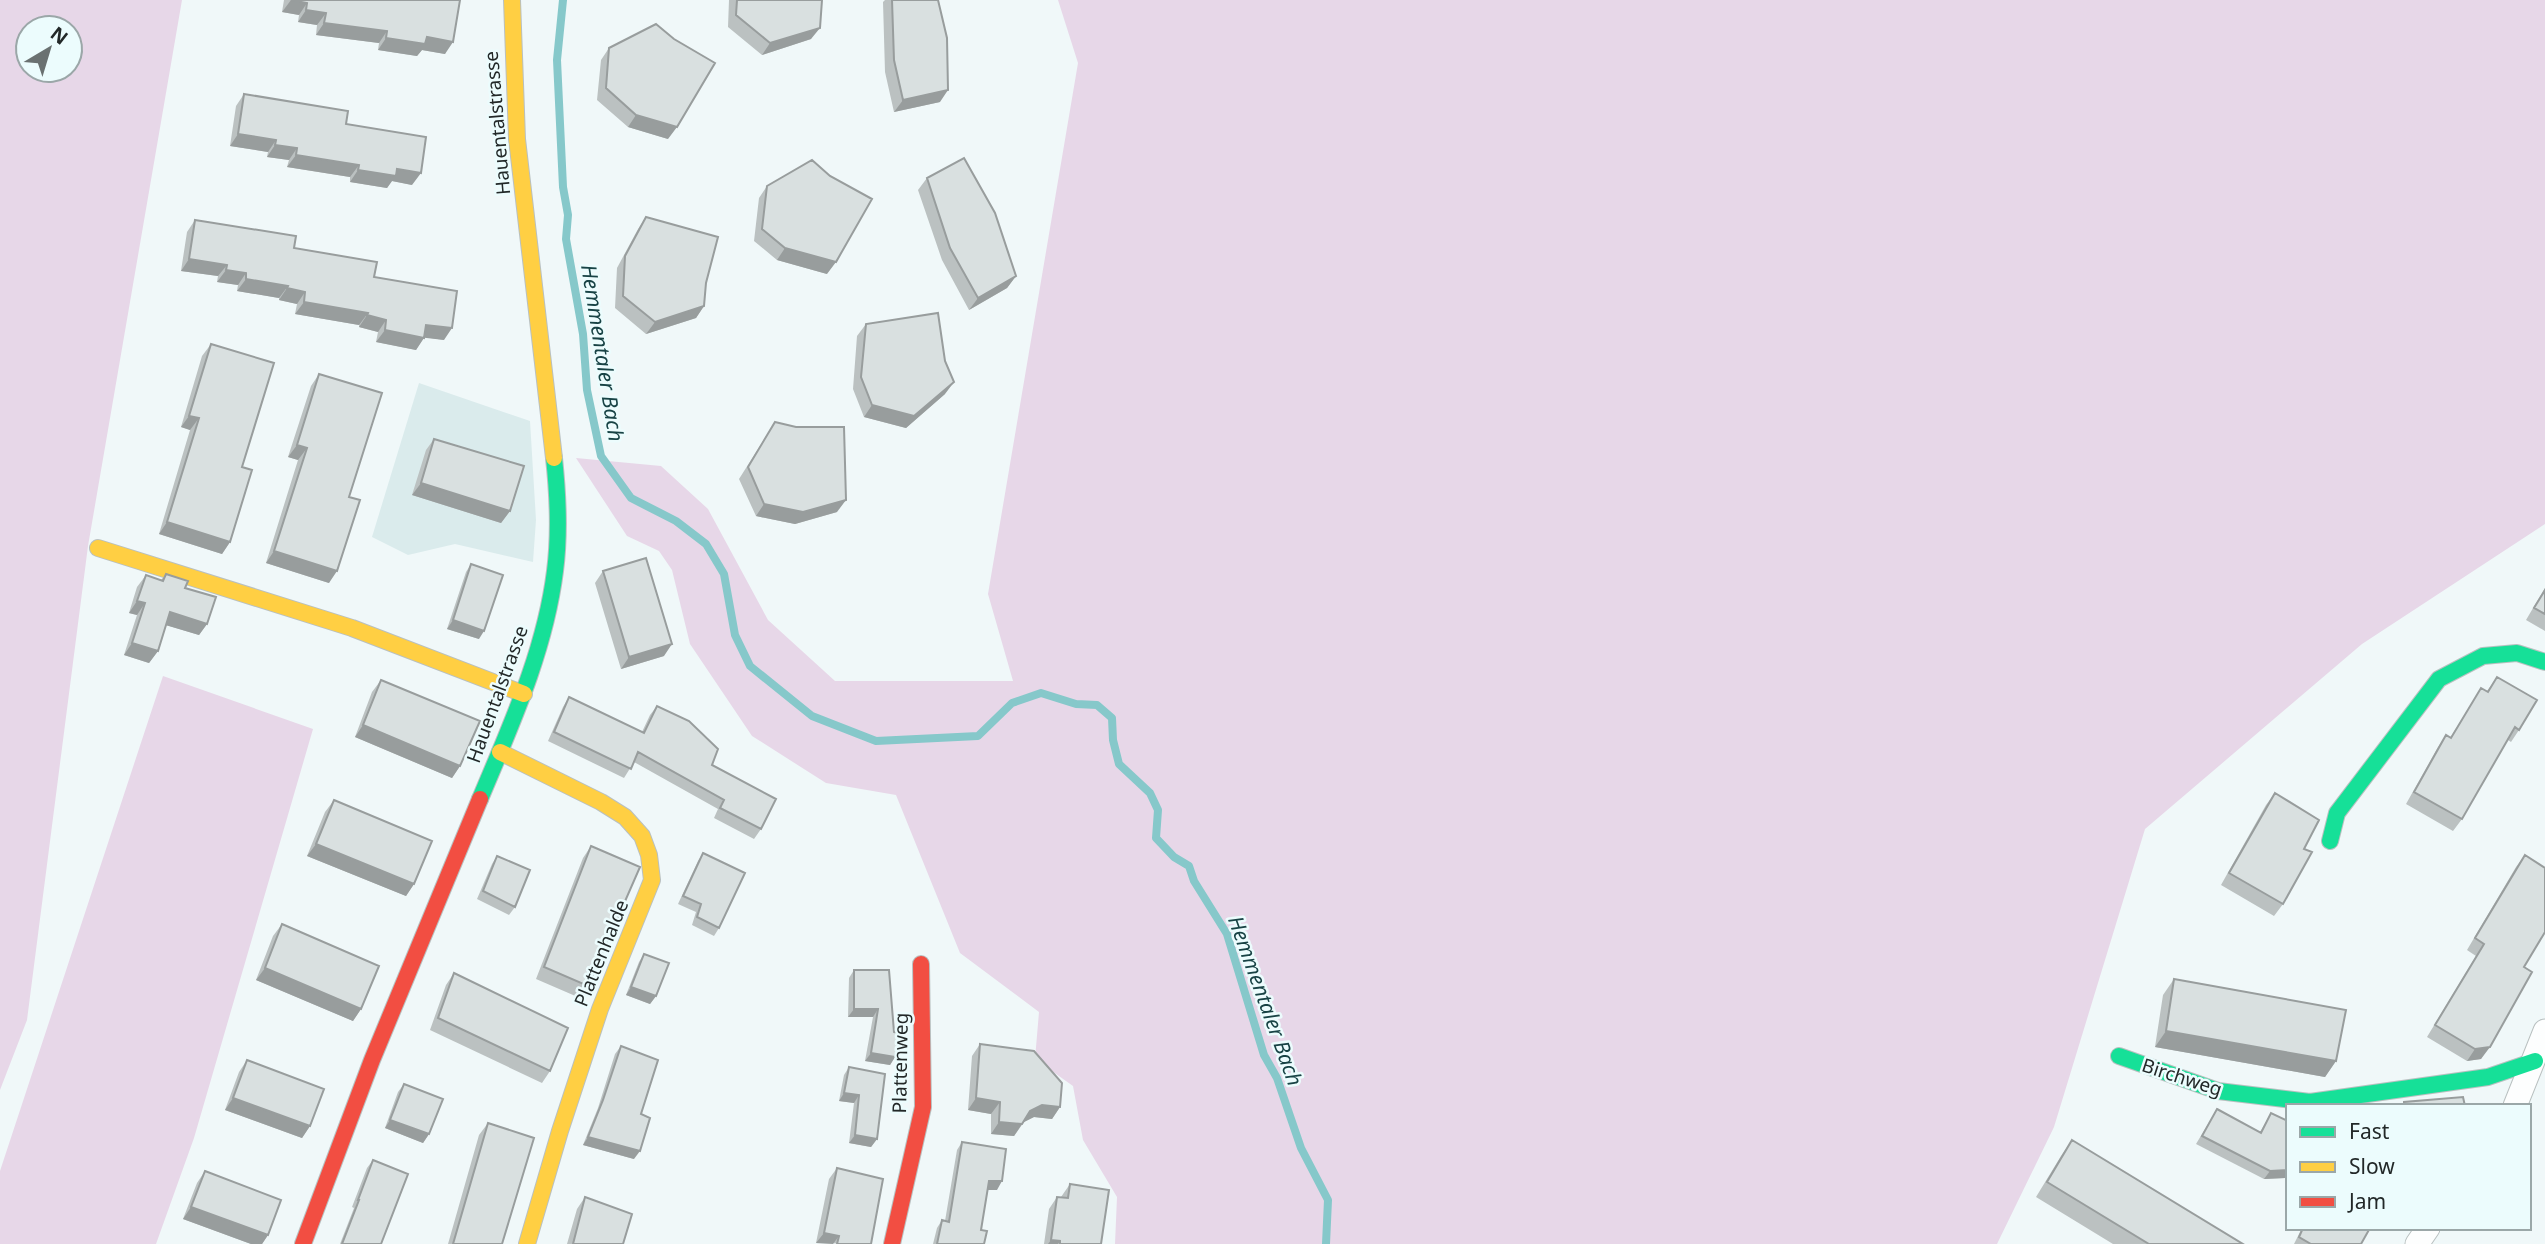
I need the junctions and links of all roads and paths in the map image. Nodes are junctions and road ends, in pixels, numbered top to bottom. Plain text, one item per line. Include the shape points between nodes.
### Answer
1 (512, 0) edge
2 (98, 548) dead end
3 (2545, 662) edge
4 (524, 694) junction
5 (500, 752) junction
6 (2330, 841) dead end
7 (921, 964) dead end
8 (2545, 1031) edge
9 (2119, 1056) dead end
10 (2535, 1061) junction
11 (2516, 1104) edge
12 (303, 1244) edge
13 (527, 1244) edge
14 (892, 1244) edge

1 - 4 street, Hauentalstrasse via 513,103 557,506 552,591
2 - 4 street via 352,628
3 - 6 street via 2517,653 2483,656 2439,679 2337,813
4 - 5 street, Hauentalstrasse
5 - 12 street, Hauentalstrasse via 372,1060
5 - 13 street, Plattenhalde via 625,817 642,836 652,880 600,1009
7 - 14 street, Plattenweg via 923,1107
8 - 10 street
9 - 10 street, Birchweg via 2218,1091 2310,1102 2488,1077
10 - 11 street

